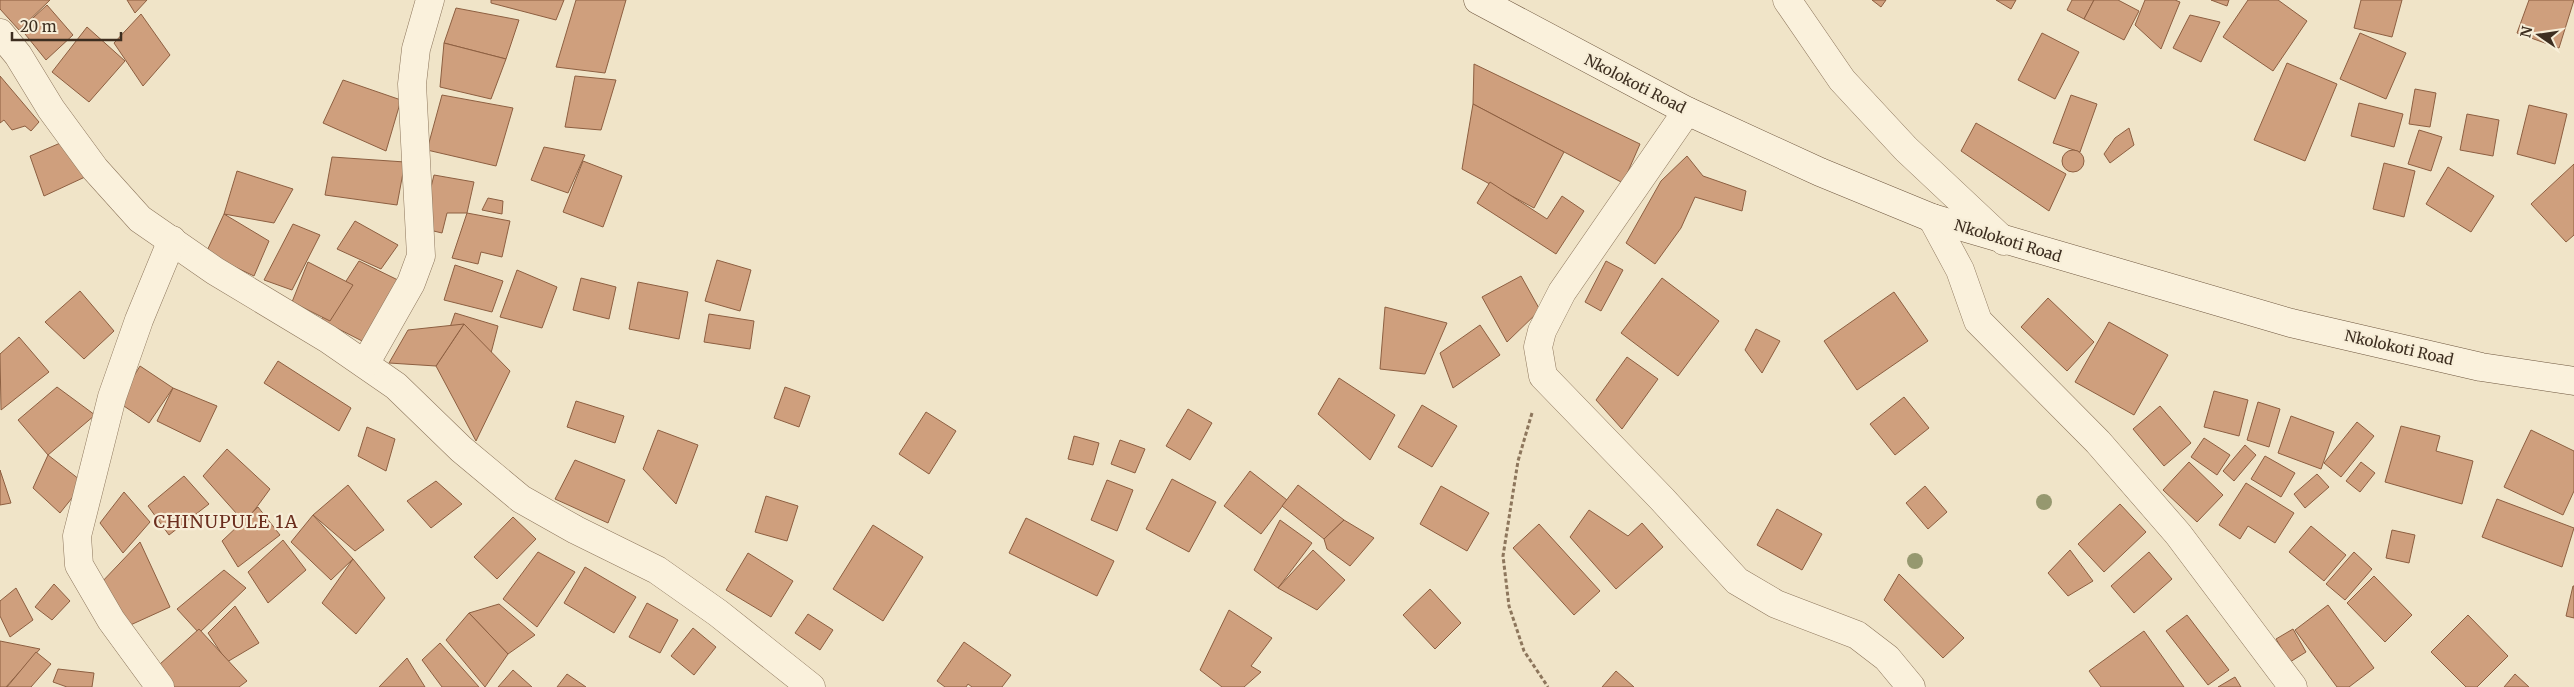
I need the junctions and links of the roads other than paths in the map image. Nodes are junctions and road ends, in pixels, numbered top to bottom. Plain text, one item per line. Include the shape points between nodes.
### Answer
1 (430, 0) edge
2 (1478, 0) edge
3 (1787, 0) edge
4 (0, 33) edge
5 (1687, 111) junction
6 (1932, 218) junction
7 (172, 240) junction
8 (2004, 241) junction
9 (364, 364) junction
10 (2574, 381) edge
11 (160, 687) edge
12 (811, 687) edge
13 (1912, 687) edge
14 (2293, 687) edge

1 - 9 street via 416,49 412,84 421,256 411,283
2 - 5 street, Nkolokoti Road
3 - 8 street via 1842,80 1906,149
4 - 7 street via 95,169 140,219
5 - 6 street, Nkolokoti Road via 1820,172
5 - 13 street via 1562,292 1542,331 1538,347 1543,376 1737,581 1776,604 1858,635 1887,658
6 - 8 street, Nkolokoti Road
6 - 14 street via 1960,270 1978,321 2098,442 2178,534
7 - 9 street via 215,271
7 - 11 street via 112,397 78,536 79,564 110,620
8 - 10 street, Nkolokoti Road via 2300,325 2481,367
9 - 12 street via 396,386 460,449 520,499 657,570 718,613

